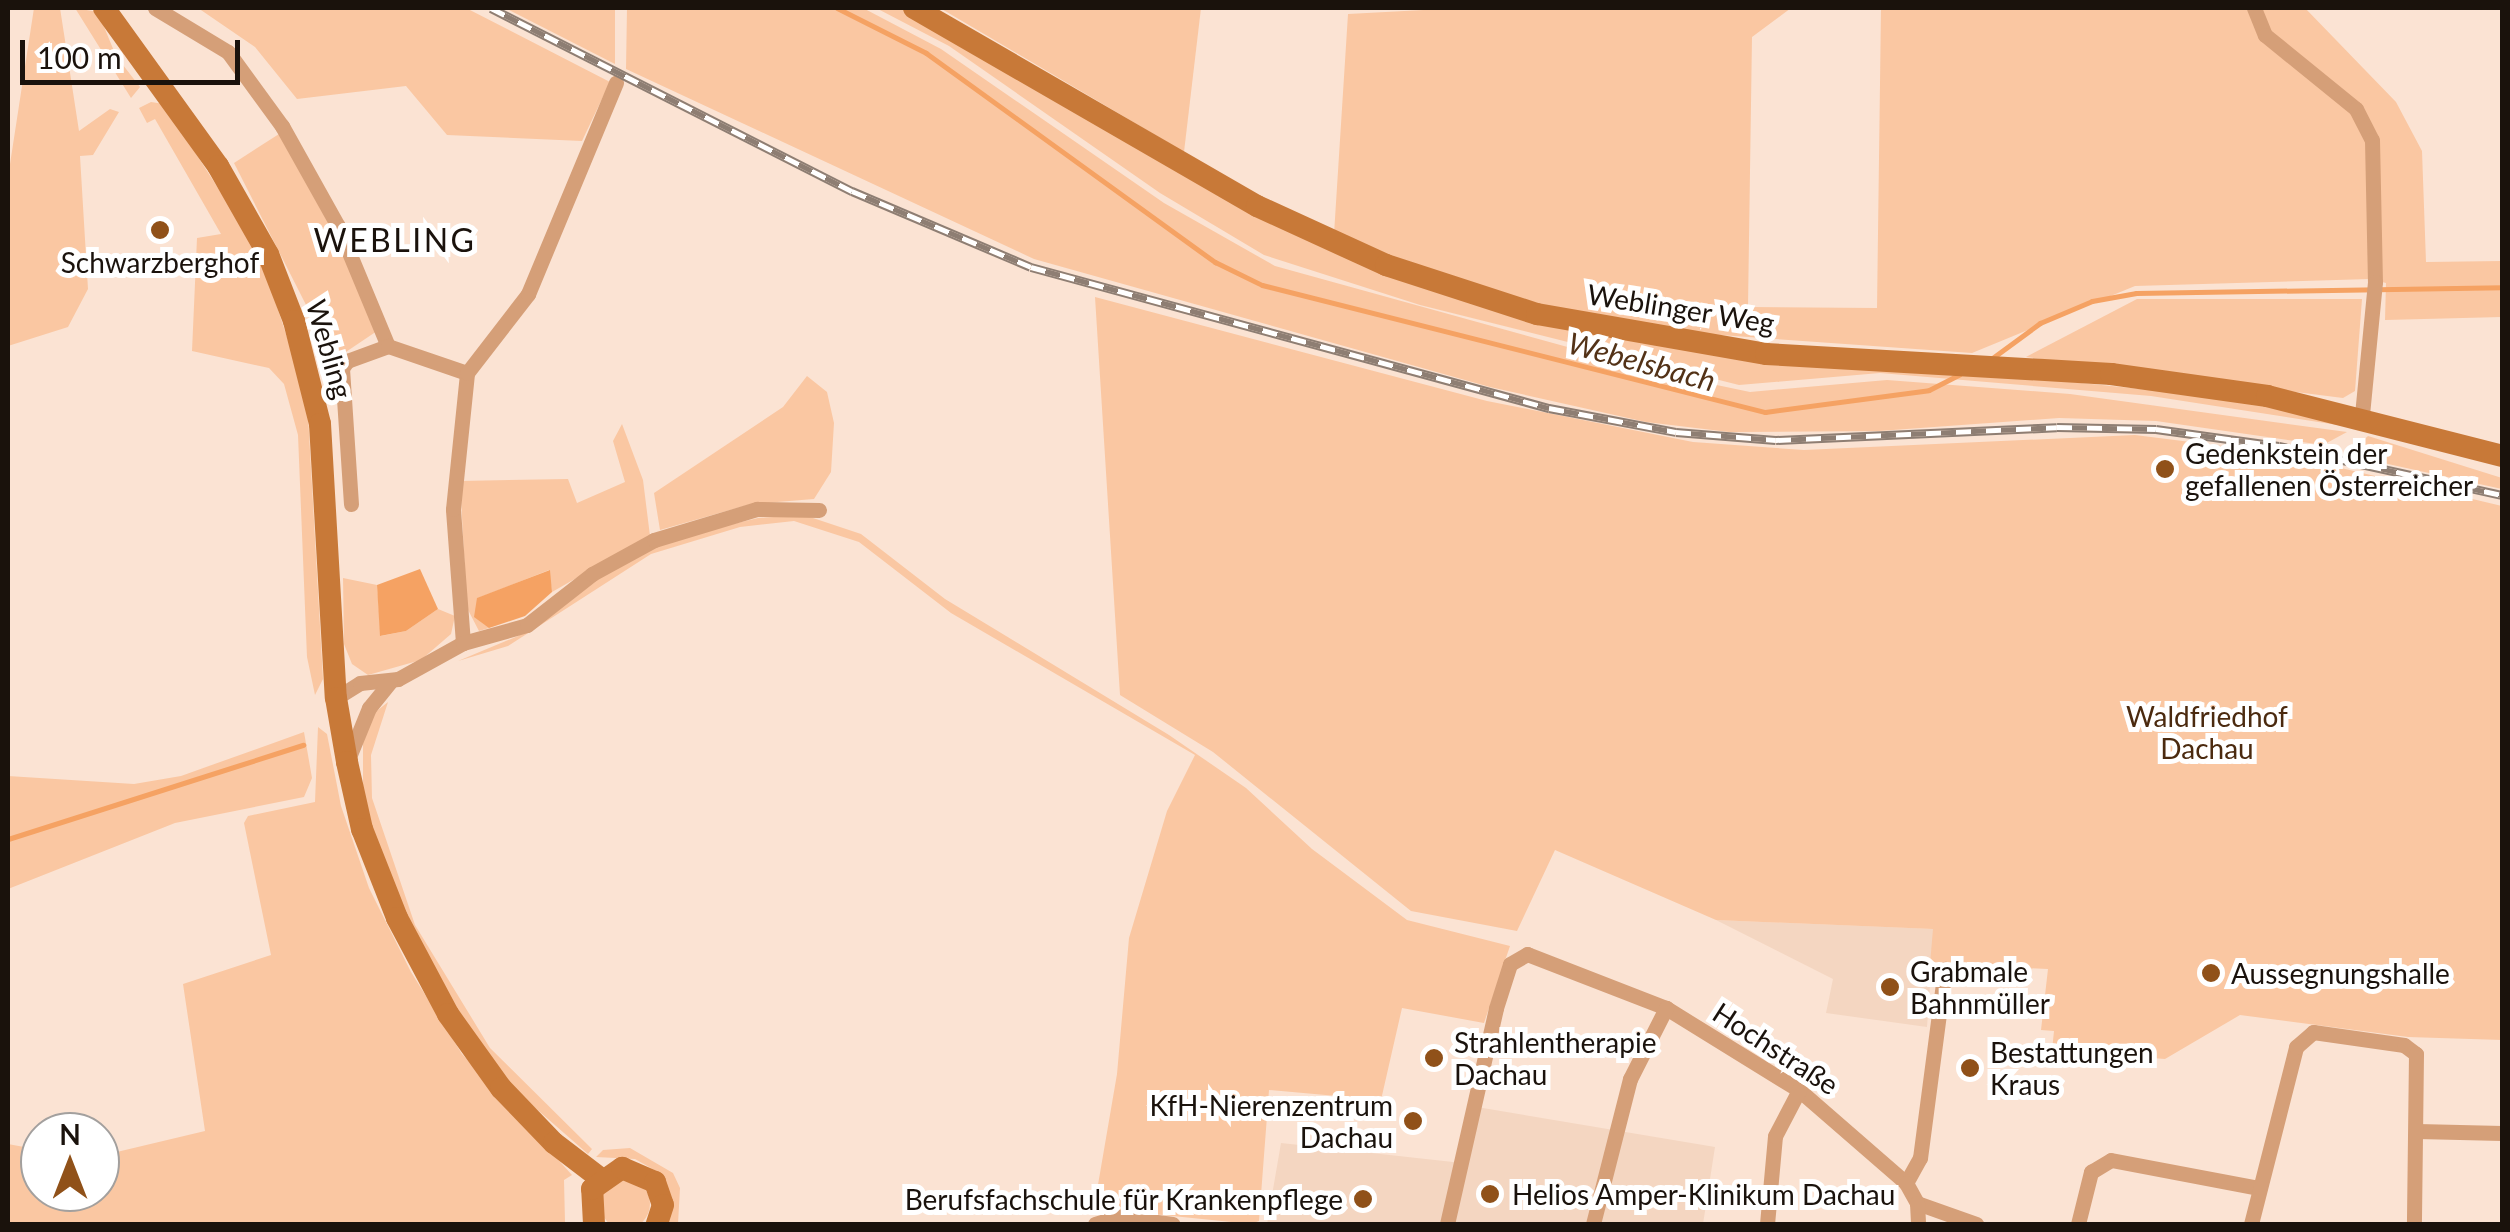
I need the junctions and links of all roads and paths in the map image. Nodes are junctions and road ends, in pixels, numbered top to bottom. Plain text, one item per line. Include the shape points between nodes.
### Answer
1 (104, 8) edge
2 (155, 8) edge
3 (914, 8) edge
4 (2254, 8) edge
5 (616, 82) dead end
6 (388, 346) junction
7 (467, 373) junction
8 (2362, 415) junction
9 (2502, 456) edge
10 (351, 504) dead end
11 (818, 510) dead end
12 (463, 643) junction
13 (390, 682) junction
14 (379, 697) junction
15 (336, 698) junction
16 (346, 762) junction
17 (1945, 969) dead end
18 (1666, 1008) junction
19 (1799, 1090) junction
20 (2417, 1130) junction
21 (2502, 1133) edge
22 (600, 1178) junction
23 (1906, 1182) junction
24 (2259, 1188) junction
25 (1917, 1203) junction
26 (594, 1224) edge
27 (657, 1224) edge
28 (1095, 1224) edge
29 (1173, 1224) edge
30 (1448, 1224) edge
31 (1594, 1224) edge
32 (1767, 1224) edge
33 (1918, 1224) edge
34 (1976, 1224) edge
35 (2078, 1224) edge
36 (2251, 1224) edge
37 (2414, 1224) edge

1 - 15 street, Webling via 218,166 268,254 294,322 320,424
2 - 6 street, Webling via 228,52 282,126 338,226
3 - 8 street, Weblinger Weg via 1257,206 1447,288 1660,338 1766,354 2111,374
4 - 8 street via 2265,35 2356,109 2372,140 2375,282
5 - 7 street via 528,294
6 - 7 street, Webling
6 - 10 street, Webling via 355,356 342,368
7 - 12 street via 454,510
8 - 9 street, Weblinger Weg
11 - 12 street via 757,510 654,540 592,574 527,625
12 - 13 street
13 - 14 street
13 - 15 street via 360,683
14 - 15 street
14 - 16 street
15 - 16 street, Webling
16 - 22 street, Webling via 370,854 448,1014 501,1088 554,1143
17 - 23 street via 1920,1158
18 - 19 street, Hochstraße
18 - 30 street, Hochstraße via 1534,954 1510,964
18 - 31 street via 1630,1079
19 - 23 street, Hochstraße
19 - 32 street via 1775,1136
20 - 21 street
20 - 24 street via 2416,1054 2404,1046 2313,1032 2296,1047
20 - 37 street
22 - 26 street via 589,1201
22 - 27 street via 622,1168 646,1174 661,1193
23 - 25 street, Hochstraße
24 - 35 street via 2111,1160 2091,1172
24 - 36 street
25 - 33 street
25 - 34 street
28 - 29 street via 1118,1217

